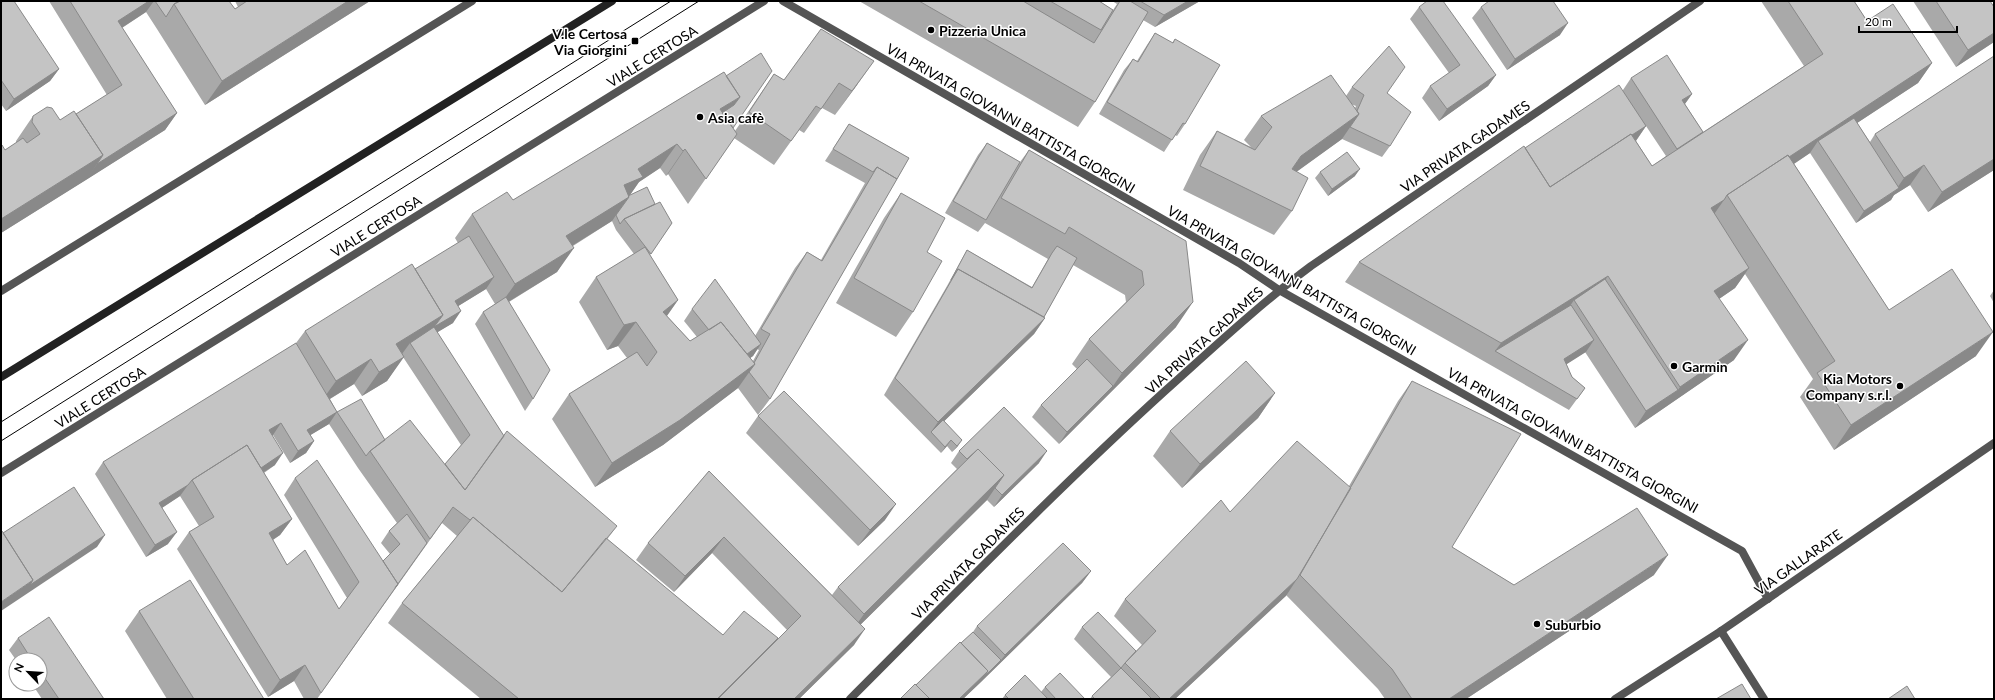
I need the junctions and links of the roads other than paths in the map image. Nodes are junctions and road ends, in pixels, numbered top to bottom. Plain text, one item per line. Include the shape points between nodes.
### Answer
1 (472, 1) edge
2 (612, 1) edge
3 (764, 1) edge
4 (783, 1) edge
5 (1700, 1) edge
6 (1279, 290) junction
7 (1, 291) edge
8 (1, 376) edge
9 (1994, 443) edge
10 (1, 473) edge
11 (1768, 599) junction
12 (1721, 631) junction
13 (850, 699) edge
14 (1615, 699) edge
15 (1764, 699) edge

1 - 7 street
2 - 8 main road
3 - 10 street, VIALE CERTOSA
4 - 6 street, VIA PRIVATA GIOVANNI BATTISTA GIORGINI via 1239,263
5 - 6 street, VIA PRIVATA GADAMES
6 - 11 street, VIA PRIVATA GIOVANNI BATTISTA GIORGINI via 1742,551
6 - 13 street, VIA PRIVATA GADAMES via 1106,445
9 - 11 street, VIA GALLARATE
11 - 12 street, VIA GALLARATE
12 - 14 street, VIA GALLARATE
12 - 15 street

